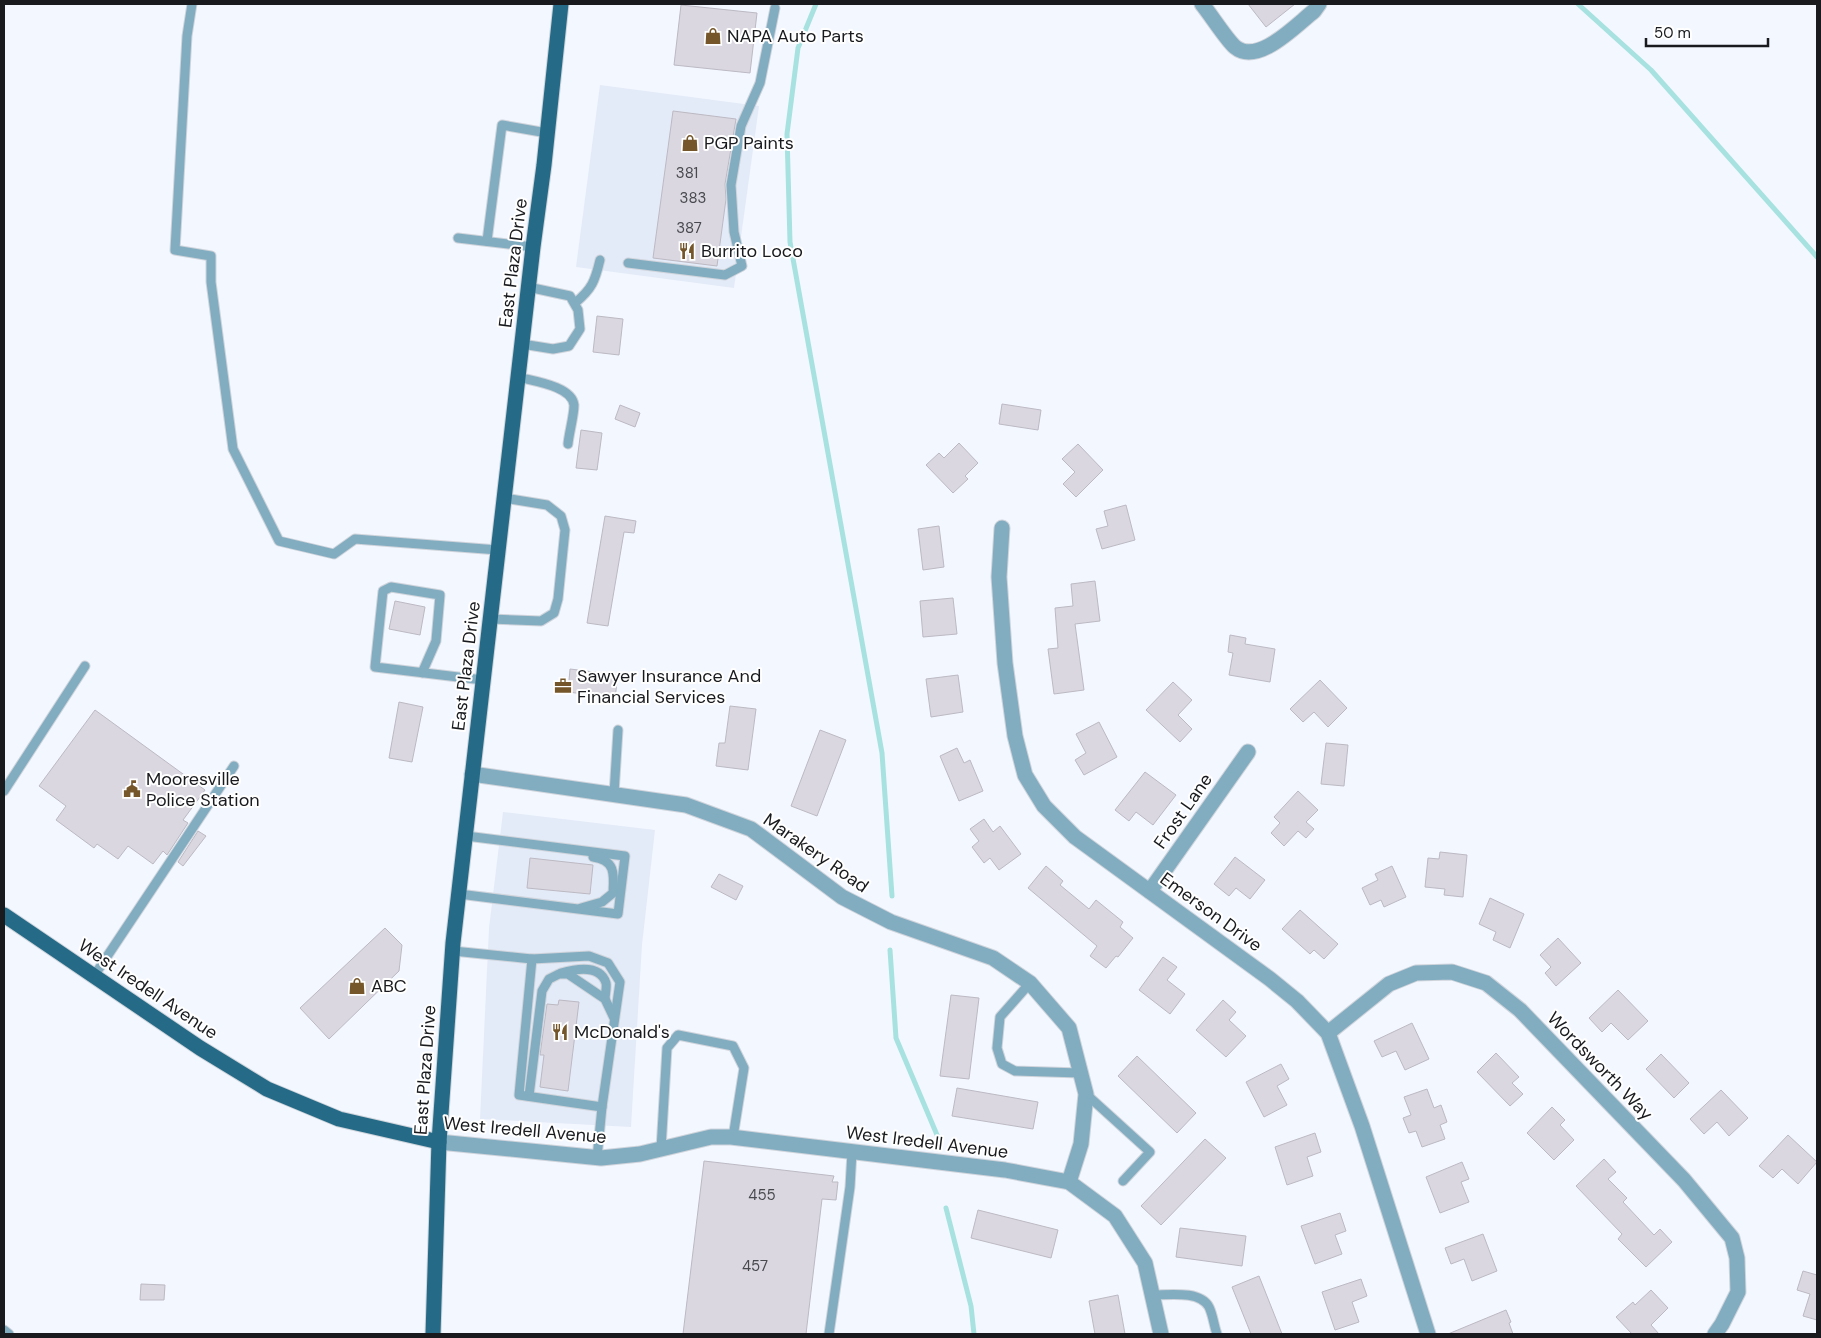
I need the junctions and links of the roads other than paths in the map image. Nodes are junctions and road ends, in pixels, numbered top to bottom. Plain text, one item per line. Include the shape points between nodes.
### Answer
1 (192, 4) edge
2 (561, 4) edge
3 (1202, 4) edge
4 (1319, 4) edge
5 (775, 8) dead end
6 (547, 133) junction
7 (458, 238) dead end
8 (486, 241) junction
9 (533, 247) junction
10 (600, 260) dead end
11 (628, 263) dead end
12 (528, 288) junction
13 (575, 303) junction
14 (522, 344) junction
15 (518, 377) junction
16 (568, 444) dead end
17 (504, 498) junction
18 (1002, 528) dead end
19 (498, 550) junction
20 (490, 619) junction
21 (86, 666) dead end
22 (422, 673) junction
23 (483, 680) junction
24 (618, 730) dead end
25 (1248, 752) dead end
26 (234, 766) dead end
27 (472, 774) junction
28 (4, 791) edge
29 (614, 794) junction
30 (466, 836) junction
31 (528, 844) junction
32 (1150, 891) junction
33 (459, 894) junction
34 (576, 909) junction
35 (4, 915) edge
36 (453, 951) junction
37 (532, 959) junction
38 (559, 974) junction
39 (94, 976) junction
40 (1030, 984) junction
41 (605, 999) junction
42 (615, 1018) junction
43 (1328, 1033) junction
44 (1080, 1073) junction
45 (1086, 1094) junction
46 (529, 1096) junction
47 (602, 1107) junction
48 (733, 1137) junction
49 (439, 1142) junction
50 (661, 1149) junction
51 (852, 1152) junction
52 (597, 1158) junction
53 (1123, 1181) dead end
54 (1070, 1182) junction
55 (1152, 1295) junction
56 (4, 1330) edge
57 (9, 1334) edge
58 (433, 1334) edge
59 (829, 1334) edge
60 (1161, 1334) edge
61 (1217, 1334) edge
62 (1428, 1334) edge
63 (1714, 1334) edge

1 - 19 lane via 187,36 175,250 211,256 211,282 233,450 279,541 334,554 355,538
2 - 6 main road, East Plaza Drive
3 - 4 street via 1235,47 1247,54 1270,46
5 - 11 lane via 760,82 741,126 732,185 734,232 742,266 725,275
6 - 8 lane via 502,125
6 - 9 main road, East Plaza Drive
7 - 8 lane
8 - 9 lane
9 - 12 main road, East Plaza Drive
10 - 13 lane via 596,279
12 - 13 lane via 570,296
12 - 14 main road, East Plaza Drive
13 - 14 lane via 580,329 569,346 553,349
14 - 15 main road, East Plaza Drive
15 - 16 lane via 560,388 570,396 574,405
15 - 17 main road, East Plaza Drive
17 - 19 main road, East Plaza Drive
17 - 20 lane via 547,505 561,516 566,530 554,613 541,621
18 - 32 street, Emerson Drive via 999,577 1006,664 1015,736 1025,775 1044,806 1075,837
19 - 20 main road, East Plaza Drive
20 - 23 main road, East Plaza Drive
21 - 28 lane
22 - 22 lane via 375,667 383,591 391,587 440,594 436,641
22 - 23 lane
23 - 27 main road, East Plaza Drive
24 - 29 lane
25 - 32 street, Frost Lane
26 - 39 lane
27 - 29 street, Marakery Road
27 - 30 main road, East Plaza Drive
29 - 40 street, Marakery Road via 686,805 751,829 842,897 892,922 992,958
30 - 31 lane
30 - 33 main road, East Plaza Drive
31 - 34 lane via 544,851 600,858 609,864 614,872 613,893 602,902
31 - 34 lane via 626,856 618,914
32 - 43 street, Emerson Drive via 1270,978
33 - 34 lane
33 - 36 main road, East Plaza Drive
35 - 39 main road, West Iredell Avenue
36 - 37 lane
36 - 49 main road, East Plaza Drive
37 - 42 lane via 589,956 608,963 620,982
37 - 46 lane via 519,1095
38 - 41 lane via 568,974
38 - 41 lane via 577,969 600,974 606,983
38 - 46 lane via 549,979 542,991
39 - 49 main road, West Iredell Avenue via 267,1089 339,1119
40 - 44 street, Marakery Road via 1069,1028
40 - 44 lane via 1000,1017 997,1048 1002,1064 1015,1071
41 - 42 lane
42 - 47 lane
43 - 62 street, Emerson Drive via 1362,1126
43 - 63 street, Wordsworth Way via 1389,984 1416,973 1452,972 1486,983 1520,1010 1678,1173 1732,1238 1737,1258 1738,1292
44 - 45 street, Marakery Road
45 - 53 lane via 1150,1152
45 - 54 street, Marakery Road via 1081,1144
46 - 47 lane
47 - 52 lane
48 - 50 street, West Iredell Avenue via 711,1137
48 - 50 lane via 744,1068 733,1046 678,1035 667,1048
48 - 51 street, West Iredell Avenue
49 - 52 street, West Iredell Avenue
49 - 58 main road, East Plaza Drive
50 - 52 street, West Iredell Avenue
51 - 54 street, West Iredell Avenue via 1005,1170
51 - 59 lane
54 - 55 street via 1115,1216 1145,1263
55 - 60 street
55 - 61 lane via 1200,1298 1208,1306
56 - 57 lane

